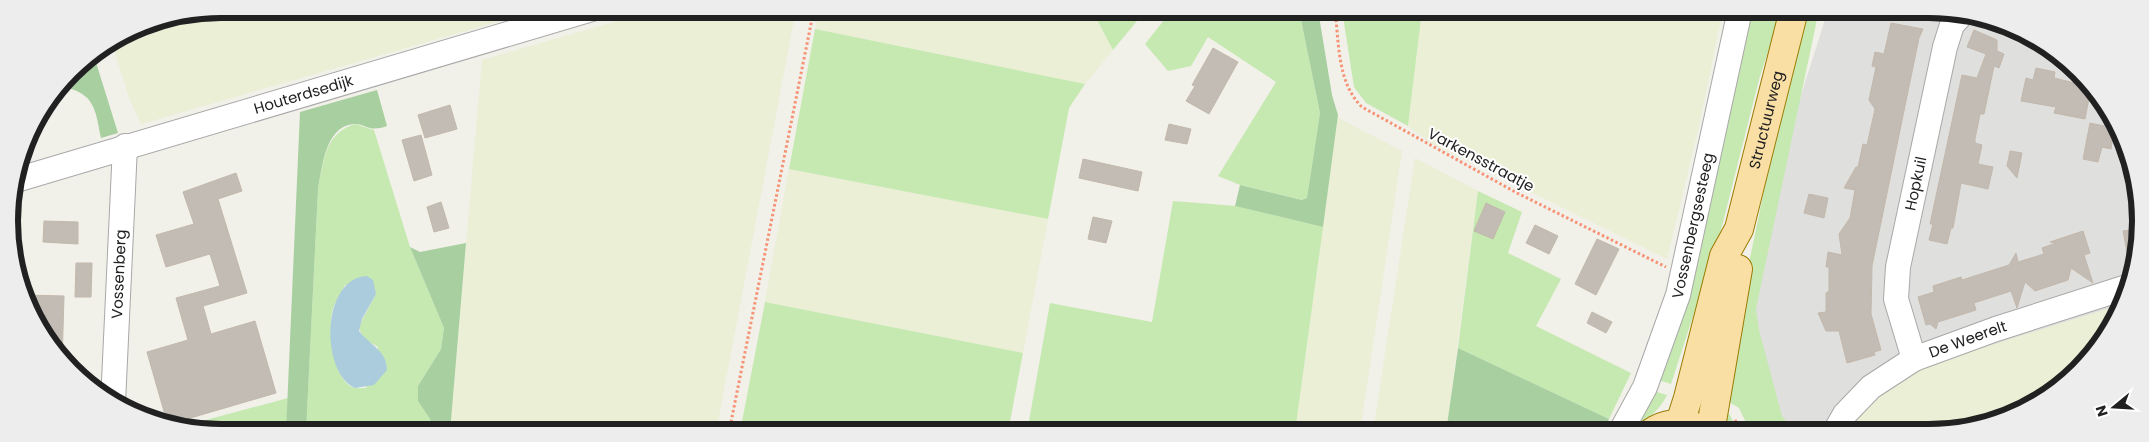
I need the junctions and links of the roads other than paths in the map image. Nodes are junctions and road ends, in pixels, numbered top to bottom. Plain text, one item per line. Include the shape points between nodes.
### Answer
1 (561, 18) edge
2 (1738, 18) edge
3 (1792, 18) edge
4 (1957, 19) edge
5 (125, 146) junction
6 (22, 178) edge
7 (1739, 229) junction
8 (2119, 290) edge
9 (1914, 359) junction
10 (113, 393) edge
11 (1624, 424) edge
12 (1675, 424) edge
13 (1712, 424) edge
14 (1839, 424) edge

1 - 5 street, Houterdsedijk
2 - 11 street, Vossenbergsesteeg via 1683,276 1645,387
3 - 7 main road, Structuurweg
4 - 9 street, Hopkuil via 1944,47 1898,267 1896,298
5 - 6 street, Houterdsedijk
5 - 10 street, Vossenberg
7 - 12 main road, Structuurweg via 1716,253
7 - 13 main road, Structuurweg via 1740,263
8 - 9 street, De Weerelt
9 - 14 street, De Weerelt via 1871,386

